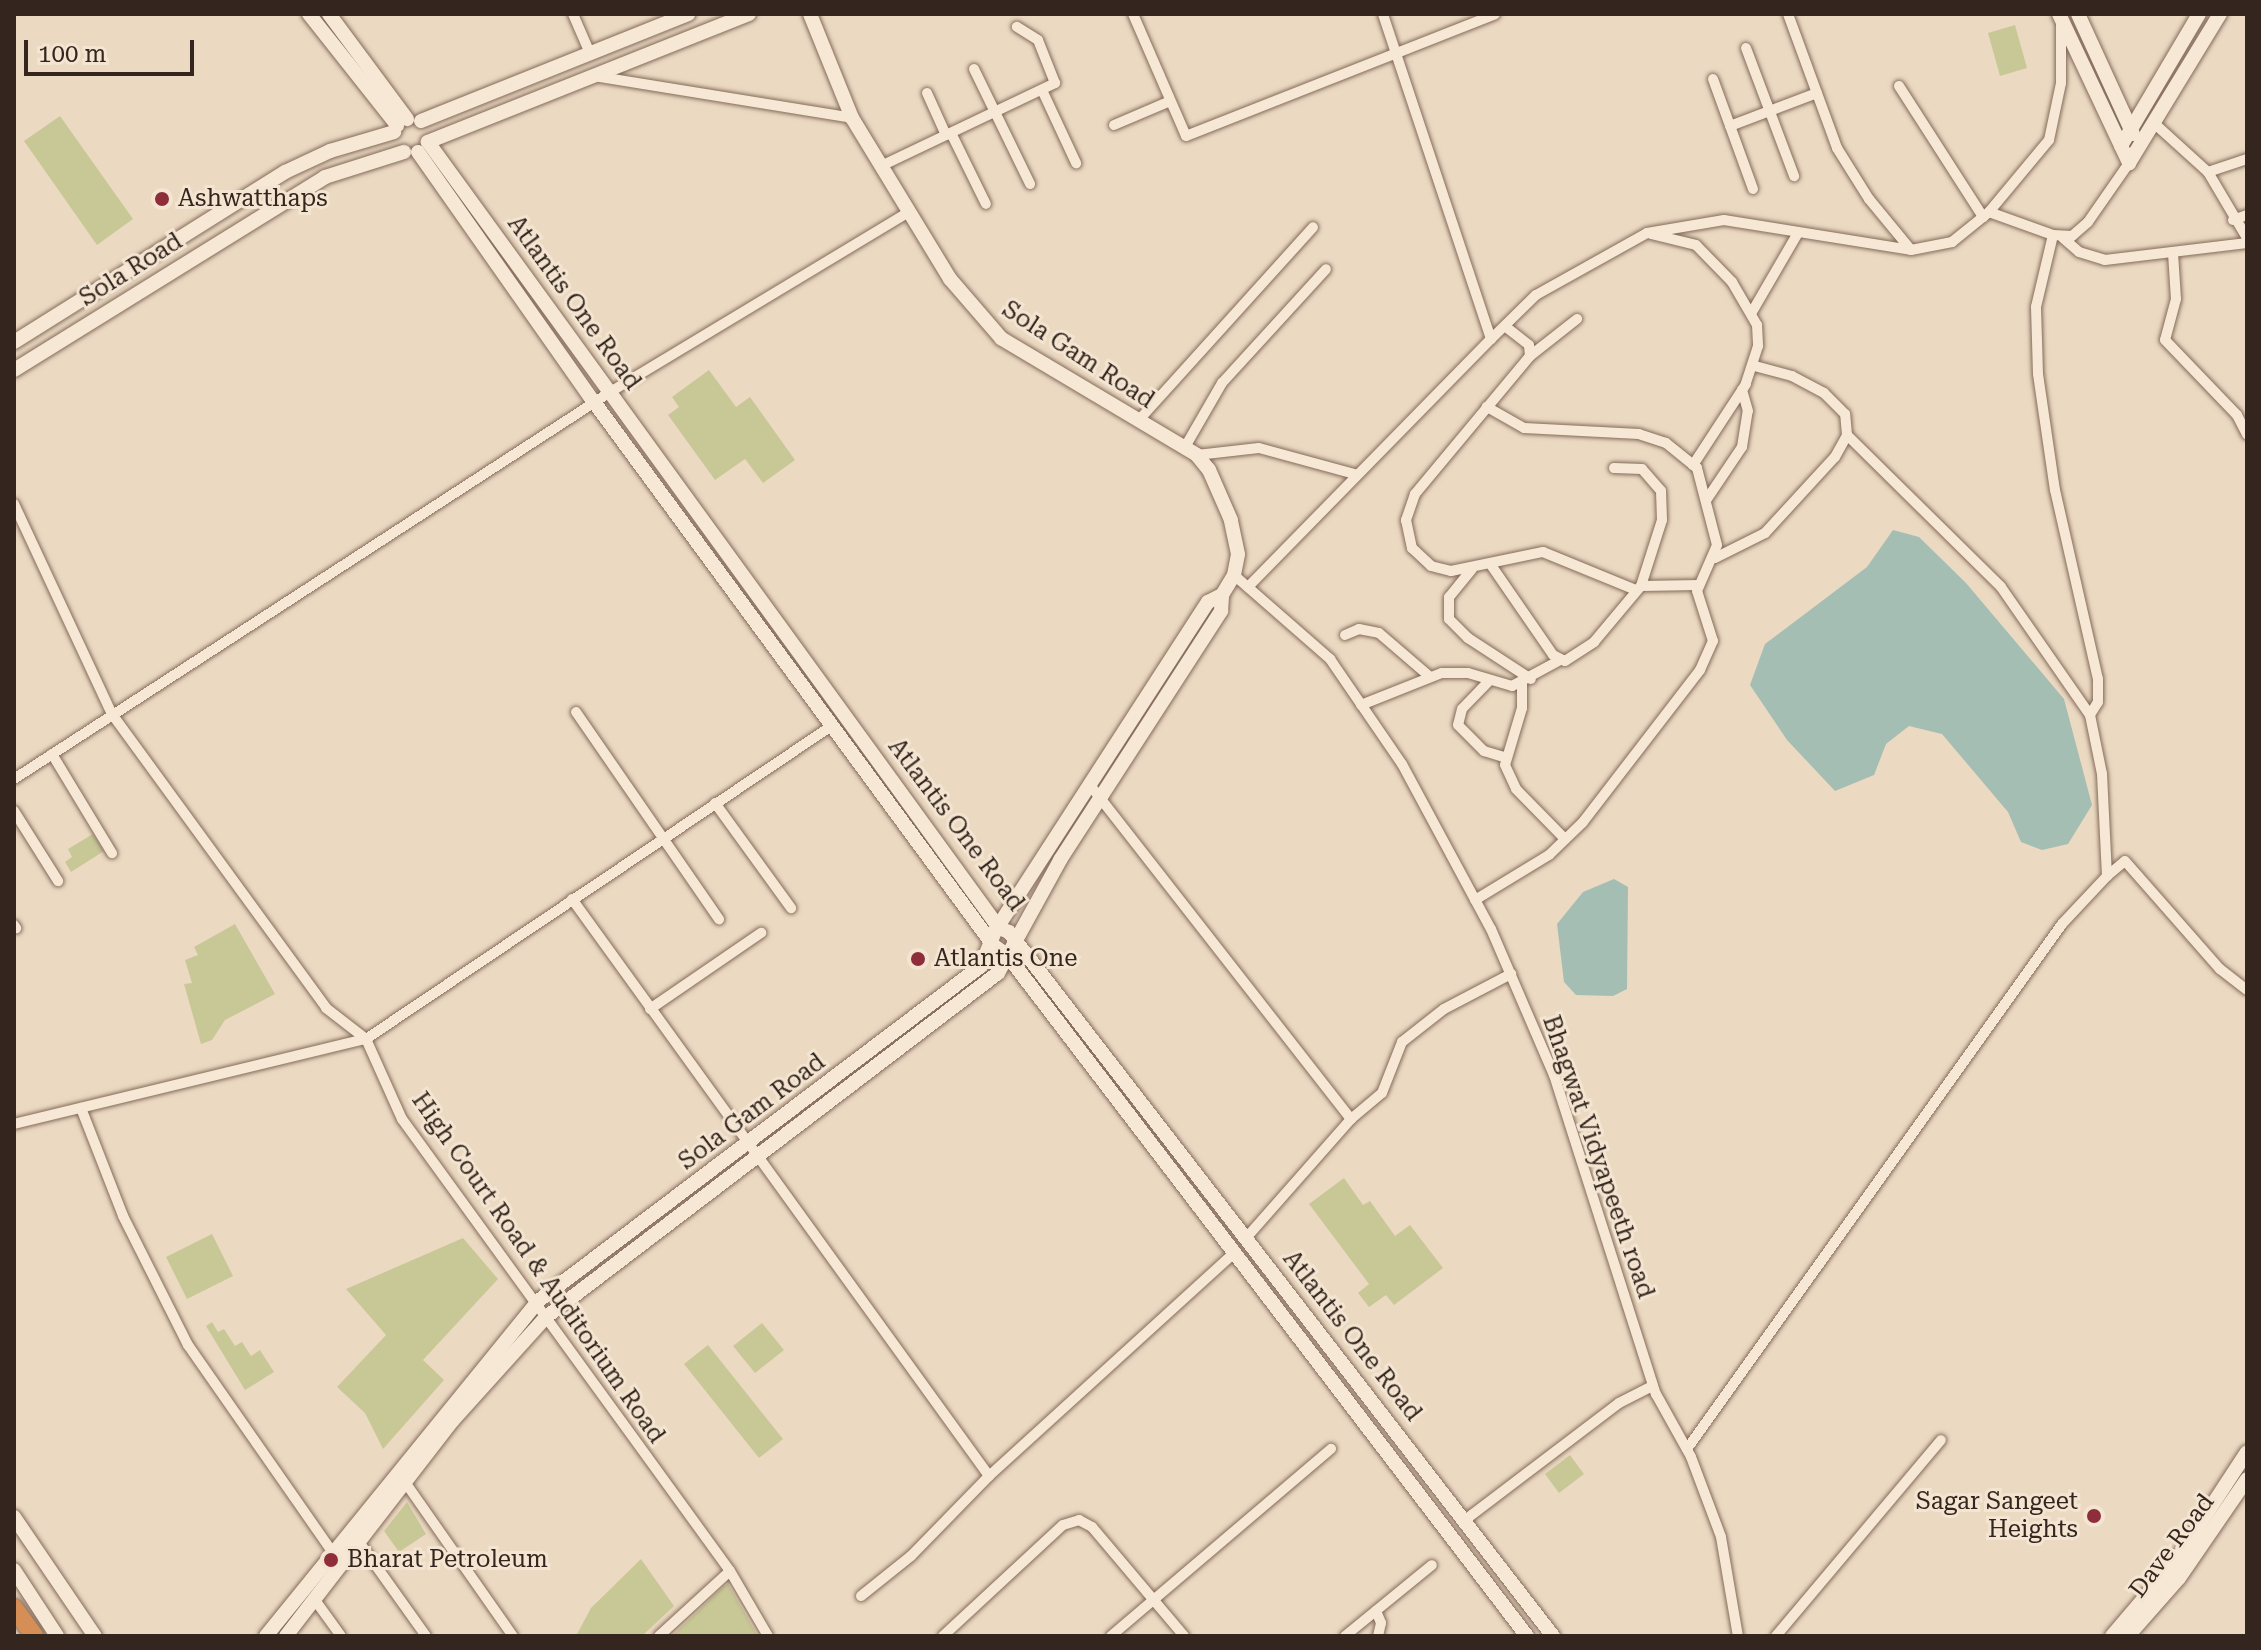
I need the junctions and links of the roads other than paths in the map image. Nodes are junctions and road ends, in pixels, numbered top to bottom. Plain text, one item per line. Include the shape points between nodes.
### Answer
1 (309, 14) edge
2 (329, 14) edge
3 (573, 14) edge
4 (688, 14) edge
5 (749, 14) edge
6 (810, 14) edge
7 (1133, 14) edge
8 (1383, 14) edge
9 (1495, 14) edge
10 (1788, 14) edge
11 (2078, 14) edge
12 (2199, 14) edge
13 (2220, 14) edge
14 (2060, 16) edge
15 (1017, 27) dead end
16 (1746, 48) dead end
17 (1395, 50) junction
18 (589, 51) junction
19 (974, 69) dead end
20 (588, 75) junction
21 (1713, 79) dead end
22 (1899, 86) dead end
23 (1042, 90) junction
24 (927, 93) dead end
25 (1817, 93) junction
26 (1168, 102) junction
27 (1770, 111) junction
28 (995, 112) junction
29 (852, 118) junction
30 (405, 124) junction
31 (2155, 124) junction
32 (1114, 125) dead end
33 (1730, 126) junction
34 (2131, 129) junction
35 (948, 134) junction
36 (2121, 146) junction
37 (2139, 148) junction
38 (417, 149) junction
39 (2247, 159) edge
40 (1076, 163) dead end
41 (2129, 163) junction
42 (881, 166) junction
43 (2208, 172) junction
44 (1794, 176) dead end
45 (1030, 184) dead end
46 (1753, 189) dead end
47 (986, 204) dead end
48 (907, 213) junction
49 (1986, 214) junction
50 (2247, 215) edge
51 (2233, 220) junction
52 (1313, 227) dead end
53 (1647, 233) junction
54 (1798, 233) junction
55 (2247, 241) edge
56 (2066, 243) junction
57 (1911, 250) junction
58 (2173, 253) junction
59 (1326, 269) dead end
60 (1752, 312) junction
61 (1577, 319) dead end
62 (1506, 327) junction
63 (1491, 339) junction
64 (14, 342) edge
65 (1530, 356) junction
66 (1754, 366) junction
67 (14, 370) edge
68 (1742, 390) junction
69 (612, 391) junction
70 (594, 402) junction
71 (1487, 407) junction
72 (1138, 421) junction
73 (1847, 435) junction
74 (2247, 435) edge
75 (1191, 451) junction
76 (1693, 465) junction
77 (1614, 468) dead end
78 (1355, 474) junction
79 (1707, 499) junction
80 (14, 504) edge
81 (1715, 558) junction
82 (1491, 565) junction
83 (1472, 569) junction
84 (1234, 575) junction
85 (1699, 585) junction
86 (1248, 587) junction
87 (1638, 588) junction
88 (1222, 595) junction
89 (1345, 635) dead end
90 (1560, 660) junction
91 (1429, 676) junction
92 (1526, 681) junction
93 (1488, 682) junction
94 (1361, 705) junction
95 (576, 712) dead end
96 (112, 714) junction
97 (2090, 715) junction
98 (833, 725) junction
99 (52, 754) junction
100 (1504, 757) junction
101 (14, 779) edge
102 (1090, 785) junction
103 (1100, 797) junction
104 (715, 803) junction
105 (14, 811) edge
106 (663, 838) junction
107 (1565, 839) junction
108 (112, 853) dead end
109 (2107, 876) junction
110 (58, 881) dead end
111 (572, 899) junction
112 (1475, 900) junction
113 (791, 908) dead end
114 (719, 919) dead end
115 (999, 928) junction
116 (761, 933) dead end
117 (1013, 940) junction
118 (993, 945) junction
119 (1007, 955) junction
120 (1511, 974) junction
121 (2247, 990) edge
122 (650, 1009) junction
123 (366, 1039) junction
124 (81, 1108) junction
125 (1351, 1119) junction
126 (14, 1124) edge
127 (745, 1145) junction
128 (756, 1160) junction
129 (1247, 1237) junction
130 (1235, 1252) junction
131 (538, 1301) junction
132 (546, 1317) junction
133 (1653, 1386) junction
134 (1941, 1440) dead end
135 (1331, 1449) dead end
136 (1687, 1449) junction
137 (2247, 1452) edge
138 (989, 1476) junction
139 (2247, 1479) edge
140 (405, 1482) junction
141 (14, 1517) edge
142 (1465, 1520) junction
143 (359, 1542) junction
144 (334, 1554) junction
145 (1432, 1565) dead end
146 (14, 1570) edge
147 (730, 1571) junction
148 (861, 1596) dead end
149 (315, 1600) junction
150 (1154, 1600) junction
151 (14, 1608) edge
152 (1376, 1611) junction
153 (34, 1636) edge
154 (57, 1636) edge
155 (95, 1636) edge
156 (266, 1636) edge
157 (286, 1636) edge
158 (341, 1636) edge
159 (426, 1636) edge
160 (513, 1636) edge
161 (659, 1636) edge
162 (768, 1636) edge
163 (943, 1636) edge
164 (1111, 1636) edge
165 (1184, 1636) edge
166 (1345, 1636) edge
167 (1378, 1636) edge
168 (1527, 1636) edge
169 (1553, 1636) edge
170 (1738, 1636) edge
171 (1776, 1636) edge
172 (2112, 1636) edge
173 (2128, 1636) edge

1 - 30 street
2 - 30 street
3 - 18 street
4 - 18 street, Sola Road
5 - 20 street, Sola Road
6 - 29 street, Sola Gam Road
7 - 26 street
8 - 17 street
9 - 17 street
10 - 25 street
11 - 34 street
12 - 34 street
13 - 31 street
14 - 36 street
14 - 49 street via 2061,83 2049,140
15 - 23 street via 1038,40 1055,79
16 - 27 street
17 - 26 street via 1193,134 1181,132
17 - 63 street
18 - 30 street, Sola Road
19 - 28 street
20 - 29 street
20 - 38 street, Sola Road
21 - 33 street
22 - 49 street
23 - 28 street
23 - 40 street
24 - 35 street
25 - 27 street
25 - 57 street via 1851,173
26 - 32 street
27 - 33 street
27 - 44 street
28 - 35 street
28 - 45 street
29 - 42 street, Sola Gam Road
30 - 38 street
30 - 38 street
30 - 64 street, Sola Road via 285,172
31 - 37 street
31 - 43 street
33 - 46 street
34 - 36 street
34 - 37 street
35 - 42 street
35 - 47 street
36 - 41 street
37 - 41 street
38 - 67 street, Sola Road via 325,177
38 - 69 street, Atlantis One Road
38 - 70 street, Atlantis One Road
39 - 43 street
41 - 56 street
42 - 48 street, Sola Gam Road
43 - 51 street
48 - 69 street
48 - 72 street, Sola Gam Road via 991,329
49 - 56 street
49 - 57 street via 1952,242
50 - 51 street
51 - 55 street
52 - 72 street
53 - 54 street via 1724,220
53 - 60 street via 1696,245
53 - 62 street via 1536,295
54 - 57 street
54 - 60 street
55 - 58 street
56 - 58 street via 2105,260
56 - 97 street via 2036,307 2038,374 2055,490 2098,679 2098,702
58 - 74 street via 2176,299 2165,340 2237,415
59 - 75 street via 1222,383
60 - 66 street via 1758,346
61 - 65 street
62 - 63 street
62 - 65 street via 1529,345
63 - 78 street
65 - 71 street
66 - 68 street
66 - 73 street via 1792,376 1824,393 1845,414
68 - 76 street
68 - 79 street via 1748,411 1742,447
69 - 70 street
69 - 115 street, Atlantis One Road
70 - 96 street
70 - 98 street, Atlantis One Road
71 - 76 street via 1524,428 1653,437
71 - 83 street via 1415,494 1406,520 1412,548 1431,566
72 - 75 street, Sola Gam Road
73 - 81 street via 1835,457 1765,533
73 - 97 street via 1990,573
75 - 78 street via 1259,448
75 - 84 street, Sola Gam Road via 1213,477 1231,520 1238,554
76 - 79 street
77 - 87 street via 1642,469 1661,491 1662,520
78 - 86 street
79 - 81 street
80 - 96 street, High Court Road & Auditorium Road
81 - 85 street
82 - 83 street
82 - 87 street via 1518,553 1543,552
82 - 90 street
83 - 92 street via 1449,597 1449,619
84 - 86 street, Bhagwat Vidyapeeth road
84 - 88 street, Sola Gam Road
85 - 87 street
85 - 107 street via 1713,641 1709,653
86 - 94 street, Bhagwat Vidyapeeth road via 1330,659
87 - 90 street via 1594,642
88 - 102 street, Sola Gam Road via 1208,602
88 - 103 street, Sola Gam Road via 1221,611
89 - 91 street via 1372,629
90 - 92 street
91 - 93 street via 1458,671
91 - 94 street
92 - 93 street
92 - 100 street
93 - 100 street via 1462,709 1458,725 1484,751
94 - 112 street, Bhagwat Vidyapeeth road via 1402,764
95 - 106 street
96 - 99 street
96 - 123 street, High Court Road & Auditorium Road via 326,1008
97 - 109 street via 2102,774
98 - 104 street
98 - 118 street, Atlantis One Road
99 - 101 street
99 - 108 street
100 - 107 street via 1516,789
102 - 103 street
102 - 115 street, Sola Gam Road
103 - 117 street, Sola Gam Road
103 - 125 street
104 - 106 street
104 - 113 street
105 - 110 street
106 - 111 street
106 - 114 street
107 - 112 street via 1518,877
109 - 121 street via 2125,861 2220,969
109 - 136 street via 2062,924
111 - 122 street
111 - 123 street
112 - 120 street, Bhagwat Vidyapeeth road
115 - 117 street, Atlantis One Road
115 - 118 street, Sola Gam Road
116 - 122 street
117 - 119 street, Sola Gam Road
117 - 129 street, Atlantis One Road
118 - 119 street, Atlantis One Road
118 - 127 street, Sola Gam Road via 981,966
119 - 128 street, Sola Gam Road via 998,973
119 - 130 street, Atlantis One Road
120 - 125 street via 1444,1009 1402,1042 1382,1093
120 - 133 street, Bhagwat Vidyapeeth road via 1554,1075
122 - 127 street
123 - 124 street
123 - 131 street, High Court Road & Auditorium Road via 402,1119
124 - 126 street
124 - 144 street via 123,1216 188,1345
125 - 129 street
127 - 128 street
127 - 131 street, Sola Gam Road
128 - 132 street, Sola Gam Road
128 - 138 street
129 - 142 street, Atlantis One Road
130 - 138 street
130 - 168 street, Atlantis One Road
131 - 132 street, High Court Road & Auditorium Road
131 - 144 street, Sola Gam Road
132 - 140 street, Sola Gam Road via 511,1350
132 - 147 street, High Court Road & Auditorium Road
133 - 136 street, Bhagwat Vidyapeeth road
133 - 142 street via 1619,1403
134 - 171 street
135 - 150 street
136 - 170 street, Bhagwat Vidyapeeth road via 1721,1537
137 - 172 street via 2175,1562
138 - 148 street via 911,1556
139 - 173 street, Dave Road via 2179,1578
140 - 143 street, Sola Gam Road
140 - 160 street
141 - 155 street
142 - 169 street, Atlantis One Road
143 - 149 street, Sola Gam Road
143 - 159 street
144 - 156 street, Sola Gam Road
145 - 152 street
146 - 154 street
147 - 161 street
147 - 162 street, High Court Road & Auditorium Road
149 - 157 street, Sola Gam Road
149 - 158 street
150 - 163 street via 1092,1527 1079,1520 1063,1525
150 - 164 street
150 - 165 street
151 - 153 highway
152 - 166 street
152 - 167 street via 1381,1623

